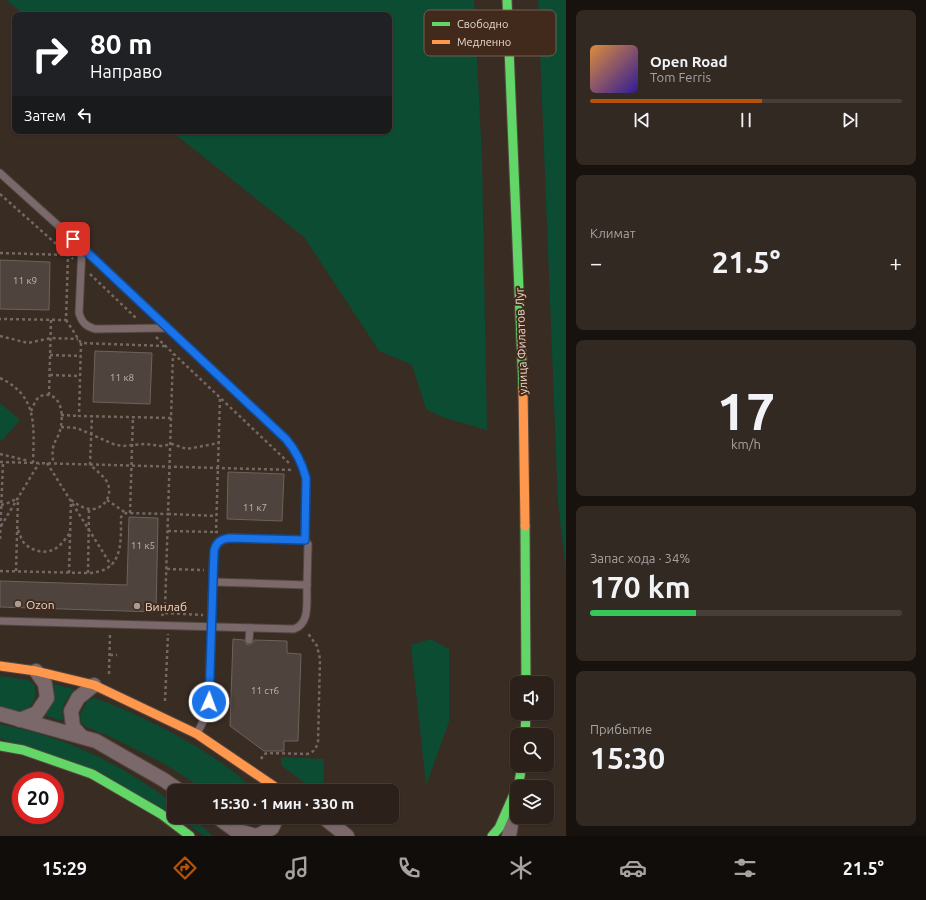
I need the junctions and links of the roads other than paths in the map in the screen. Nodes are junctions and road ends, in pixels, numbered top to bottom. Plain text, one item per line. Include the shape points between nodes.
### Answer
1 (507, 0) edge
2 (507, 10) edge
3 (509, 56) edge
4 (0, 173) edge
5 (82, 247) junction
6 (167, 328) junction
7 (305, 540) junction
8 (212, 582) junction
9 (307, 585) junction
10 (0, 621) edge
11 (211, 627) junction
12 (250, 628) junction
13 (249, 640) dead end
14 (0, 666) edge
15 (36, 671) junction
16 (526, 676) edge
17 (94, 685) junction
18 (0, 714) edge
19 (20, 720) junction
20 (197, 734) junction
21 (81, 736) junction
22 (0, 746) edge
23 (170, 784) edge
24 (266, 784) edge
25 (510, 804) edge
26 (226, 824) edge
27 (274, 824) edge
28 (332, 824) edge
29 (511, 824) edge
30 (238, 833) edge
31 (190, 836) edge
32 (257, 836) edge
33 (347, 836) edge
34 (492, 836) edge
35 (509, 836) edge

1 - 2 street, улица Филатов Луг
3 - 16 street, улица Филатов Луг via 524,408
4 - 5 lane
5 - 6 lane
5 - 6 lane via 79,313 87,327
6 - 7 lane via 294,448 306,478
7 - 8 lane via 223,539 215,546
7 - 9 lane via 308,544
8 - 9 lane
8 - 11 lane
9 - 12 lane via 306,616 302,625 294,629
10 - 11 lane
11 - 12 lane
11 - 20 lane via 208,708
12 - 13 lane
14 - 15 street
15 - 17 street
15 - 19 street via 45,684 47,698 37,713
17 - 20 street
17 - 21 street via 78,698 71,711 73,727
18 - 19 street
19 - 21 street
20 - 24 street
21 - 23 street via 96,741
22 - 31 street via 23,750 92,774 161,814
25 - 34 street via 499,828
26 - 30 street
27 - 32 street via 272,828
28 - 33 street
29 - 35 street
30 - 32 street

